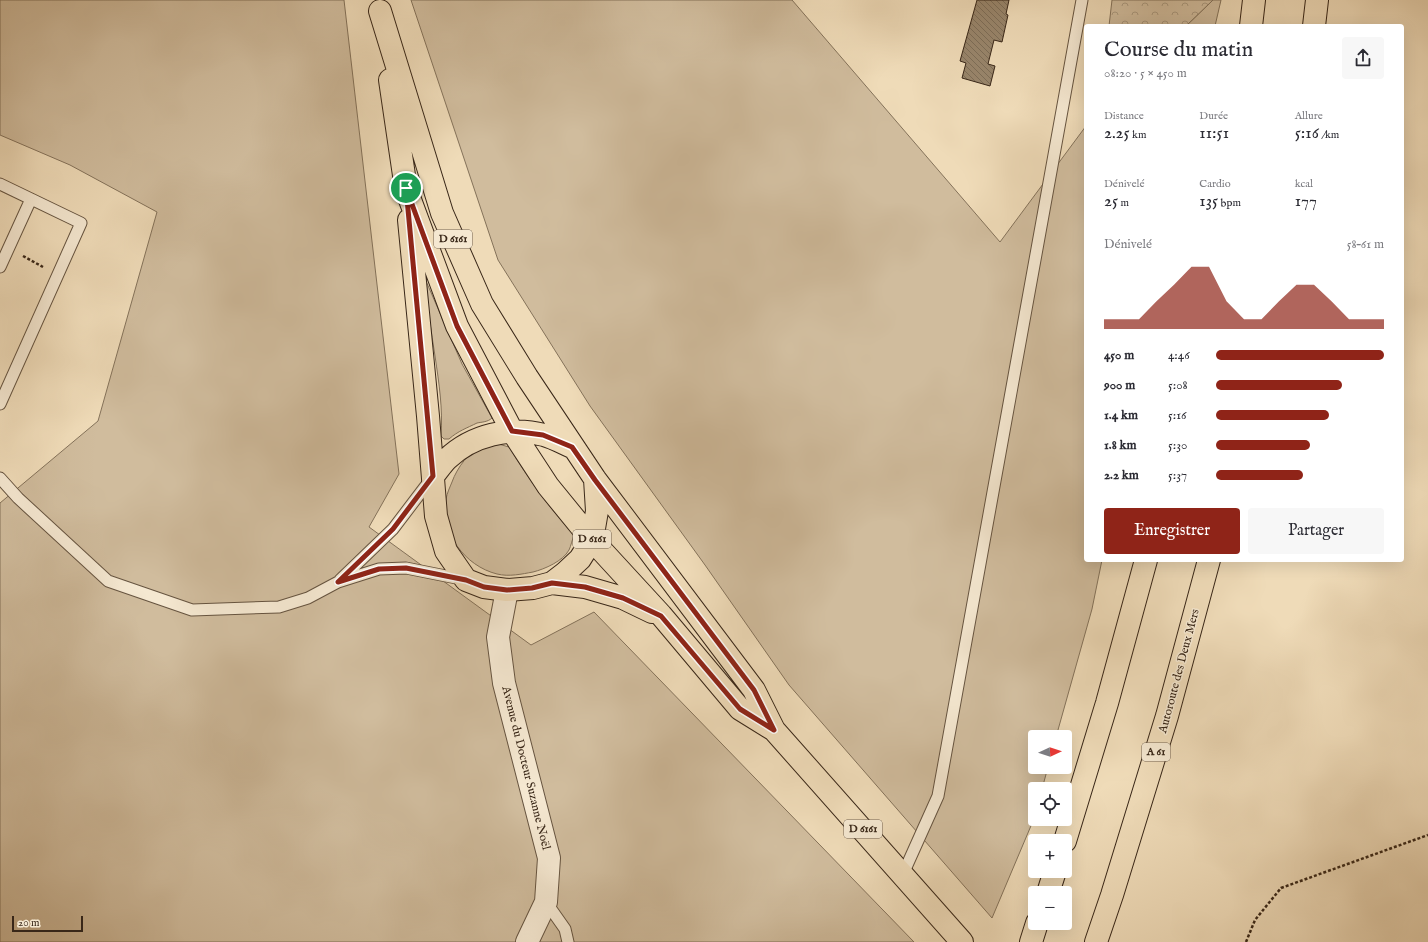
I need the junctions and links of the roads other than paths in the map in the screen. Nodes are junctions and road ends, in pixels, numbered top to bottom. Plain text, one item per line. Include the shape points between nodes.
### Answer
1 (1082, 0) edge
2 (1254, 0) edge
3 (1317, 0) edge
4 (380, 5) edge
5 (1251, 24) edge
6 (1314, 24) edge
7 (0, 184) edge
8 (406, 188) junction
9 (31, 199) junction
10 (0, 267) edge
11 (0, 404) edge
12 (512, 431) junction
13 (572, 447) junction
14 (433, 476) junction
15 (0, 478) edge
16 (595, 480) junction
17 (592, 540) junction
18 (1145, 562) edge
19 (1208, 562) edge
20 (466, 580) junction
21 (338, 582) junction
22 (552, 583) junction
23 (507, 590) junction
24 (661, 616) junction
25 (774, 730) junction
26 (1067, 834) edge
27 (903, 874) junction
28 (546, 902) junction
29 (1035, 930) edge
30 (956, 936) edge
31 (526, 942) edge
32 (568, 942) edge
33 (1031, 942) edge
34 (1096, 942) edge

1 - 27 lane via 938,796
2 - 5 main road
3 - 6 main road
4 - 8 main road, D 6161
4 - 13 main road, D 6161 via 442,214 479,297
7 - 9 lane
8 - 12 main road, D 6161 via 457,326
8 - 14 main road, D 6161
9 - 10 lane
9 - 11 lane via 81,223
12 - 13 main road via 543,435
12 - 14 main road via 486,436 464,446
12 - 17 main road, D 6161 via 548,486
13 - 16 main road, D 6161
14 - 20 main road, D 6161 via 436,516 446,551
14 - 21 lane via 393,529
15 - 21 lane via 108,582 192,610 279,608 308,598
16 - 17 main road, D 6161 via 597,511
16 - 25 main road, D 6161 via 754,690
17 - 22 main road, D 6161 via 580,559
17 - 24 main road, D 6161
18 - 26 main road via 1107,703
19 - 34 main road, Autoroute des Deux Mers / A 61 via 1168,716
20 - 21 lane via 406,568 379,569
20 - 23 main road, D 6161 via 484,587
22 - 23 main road, D 6161
22 - 24 main road, D 6161 via 585,587 623,598
23 - 28 street, Avenue du Docteur Suzanne Noël via 498,637 504,683 549,858
24 - 25 main road, D 6161 via 740,709
25 - 27 main road, D 6161
27 - 30 main road, D 6161
28 - 31 street, Avenue du Docteur Suzanne Noël
28 - 32 lane via 565,929
29 - 33 main road

